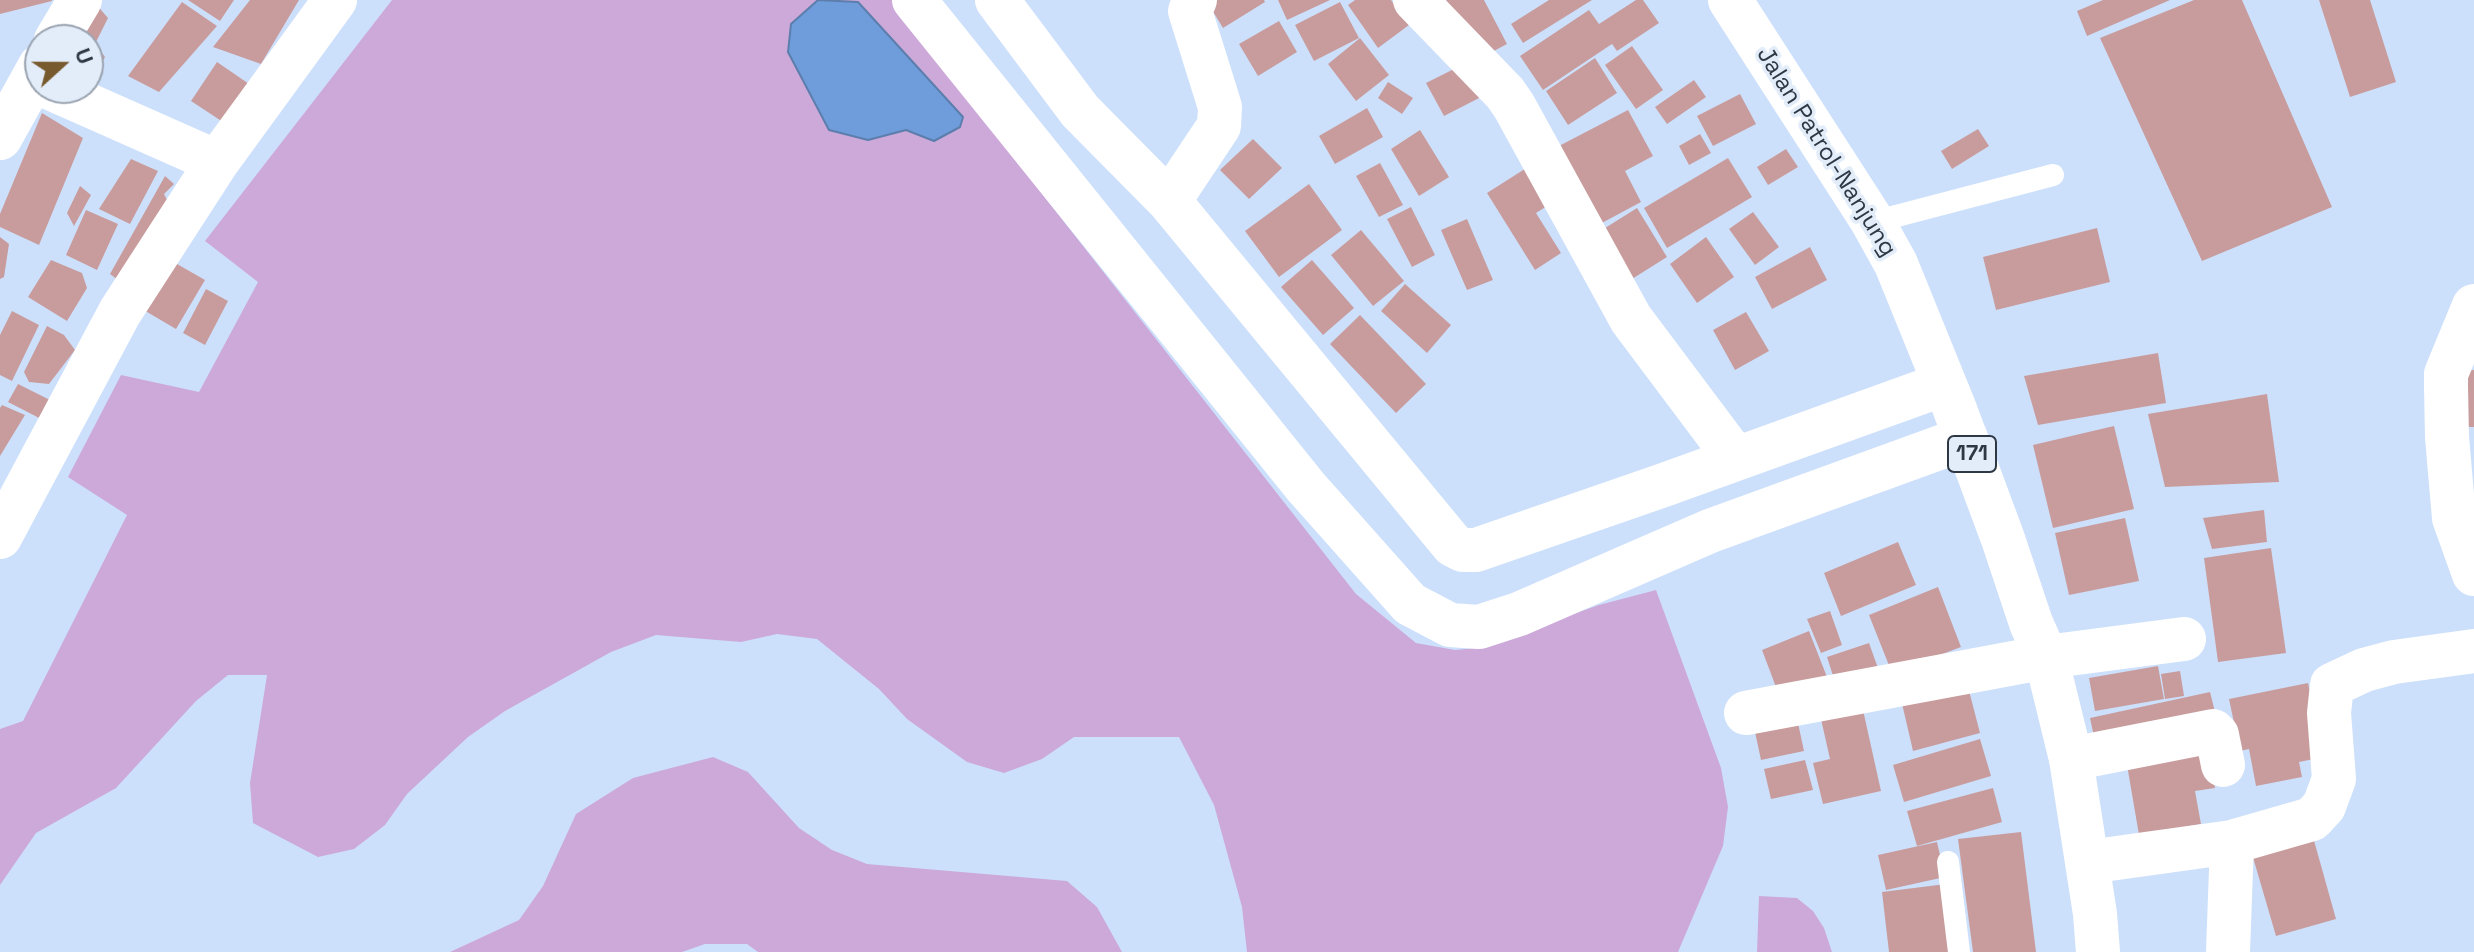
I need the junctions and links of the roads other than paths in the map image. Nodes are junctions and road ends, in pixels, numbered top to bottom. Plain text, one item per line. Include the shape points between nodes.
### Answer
1 (80, 0) edge
2 (335, 0) edge
3 (914, 0) edge
4 (997, 0) edge
5 (1195, 0) edge
6 (1415, 0) edge
7 (1730, 0) edge
8 (66, 24) edge
9 (24, 92) edge
10 (92, 104) edge
11 (0, 138) edge
12 (217, 162) junction
13 (2053, 175) dead end
14 (1169, 201) junction
15 (1871, 219) junction
16 (2474, 306) edge
17 (1944, 384) junction
18 (1966, 438) junction
19 (1736, 459) junction
20 (0, 537) edge
21 (2474, 574) edge
22 (2184, 639) dead end
23 (2474, 651) edge
24 (2046, 657) junction
25 (1746, 713) dead end
26 (2071, 759) junction
27 (2223, 765) dead end
28 (2232, 842) junction
29 (1948, 862) dead end
30 (2088, 862) junction
31 (1959, 952) edge
32 (2098, 952) edge
33 (2228, 952) edge

1 - 8 street
2 - 12 street
3 - 18 street via 1306,487 1410,604 1450,625 1479,627 1519,614 1710,531
4 - 14 street via 1080,111
5 - 14 street via 1190,11 1220,107 1219,126
6 - 19 street via 1505,93 1631,319
7 - 15 street, Jalan Patrol-Nanjung / 171
9 - 11 street
10 - 12 street
12 - 20 street via 120,312
13 - 15 lane
14 - 19 street via 1453,545 1463,550 1476,550
15 - 17 street, Jalan Patrol-Nanjung / 171 via 1896,264
16 - 21 street via 2446,386 2454,518
17 - 18 street, Jalan Patrol-Nanjung / 171
17 - 19 street
18 - 24 street, Jalan Patrol-Nanjung / 171
22 - 24 street
23 - 28 street via 2394,662 2332,685 2334,779 2324,806 2312,819
24 - 25 street
24 - 26 street, Jalan Patrol-Nanjung / 171
26 - 27 street via 2213,731
26 - 30 street, Jalan Patrol-Nanjung / 171
28 - 30 street
28 - 33 street
29 - 31 lane
30 - 32 street, Jalan Patrol-Nanjung / 171

